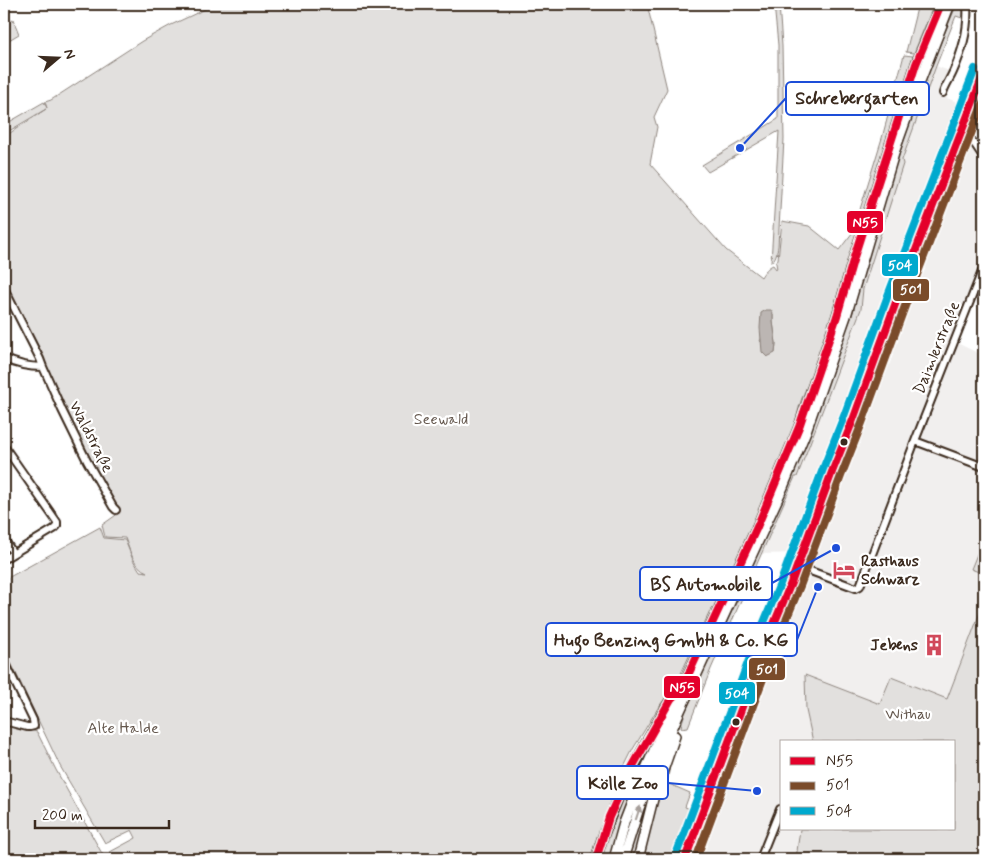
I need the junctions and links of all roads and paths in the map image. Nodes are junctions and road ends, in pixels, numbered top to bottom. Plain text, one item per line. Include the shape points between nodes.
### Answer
1 (941, 4) edge
2 (950, 4) edge
3 (967, 4) edge
4 (984, 73) edge
5 (943, 94) dead end
6 (961, 133) junction
7 (984, 158) edge
8 (984, 266) edge
9 (4, 288) edge
10 (4, 358) edge
11 (44, 370) junction
12 (915, 440) junction
13 (4, 446) edge
14 (984, 467) edge
15 (116, 510) dead end
16 (4, 539) edge
17 (13, 553) junction
18 (4, 559) edge
19 (797, 566) junction
20 (5, 664) edge
21 (695, 679) junction
22 (682, 688) junction
23 (4, 721) edge
24 (780, 810) edge
25 (596, 859) edge
26 (614, 859) edge
27 (623, 859) edge
28 (638, 859) edge
29 (685, 859) edge
30 (760, 859) edge

1 - 22 highway via 916,64 799,427
2 - 21 highway via 895,150 846,316 806,431
3 - 5 street via 964,45
4 - 6 street
6 - 7 street via 974,143
6 - 19 street
8 - 12 street, Daimlerstraße
9 - 11 street, Waldstraße
10 - 11 street
11 - 15 street, Waldstraße via 87,461
12 - 14 street
12 - 19 street, Daimlerstraße via 860,586 856,588
13 - 17 street via 58,526
16 - 17 street
17 - 18 street
19 - 29 street
20 - 23 street via 34,726
27 -> 21 highway via 644,796
21 - 28 highway via 658,786
22 - 25 highway via 671,699 630,771
22 - 26 highway via 639,784
24 - 30 street

